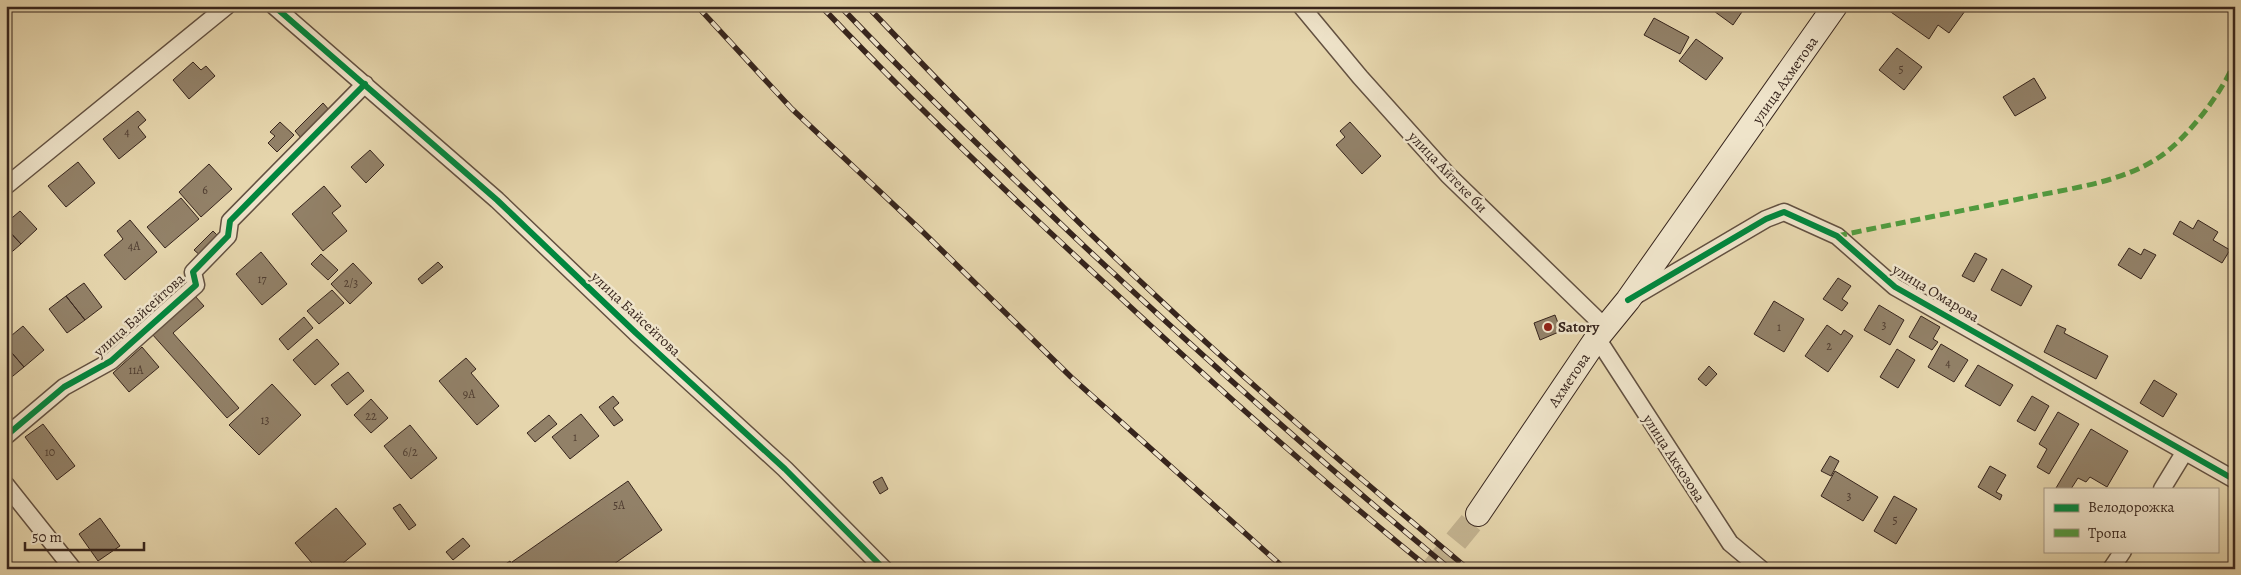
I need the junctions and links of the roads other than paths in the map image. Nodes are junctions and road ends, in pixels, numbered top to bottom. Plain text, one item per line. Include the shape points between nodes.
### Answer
1 (227, 6) edge
2 (274, 6) edge
3 (1302, 6) edge
4 (1835, 6) edge
5 (365, 84) junction
6 (1751, 128) joint
7 (6, 186) edge
8 (1628, 300) junction
9 (1601, 333) junction
10 (6, 436) edge
11 (2184, 453) junction
12 (2235, 480) edge
13 (6, 485) edge
14 (2163, 488) edge
15 (1478, 514) tunnel mouth
16 (2122, 552) edge
17 (73, 569) edge
18 (884, 569) edge
19 (1761, 569) edge
20 (2110, 569) edge

1 - 7 street
2 - 5 street, улица Байсейтова
3 - 9 street, улица Айтеке би via 1360,77 1448,175
4 - 6 main road, улица Ахметова
5 - 10 street, улица Байсейтова via 230,221 228,236 193,272 196,285 111,361 64,387
5 - 18 street, улица Байсейтова via 497,200 785,469
6 - 8 main road, Ахметова
8 - 9 main road, Ахметова
8 - 11 street, улица Омарова via 1766,219 1784,212 1837,236 1896,287
9 - 15 main road, Ахметова
9 - 19 street, улица Аккозова via 1730,543
11 - 12 street, улица Омарова
11 - 14 street
13 - 17 street
16 - 20 street

